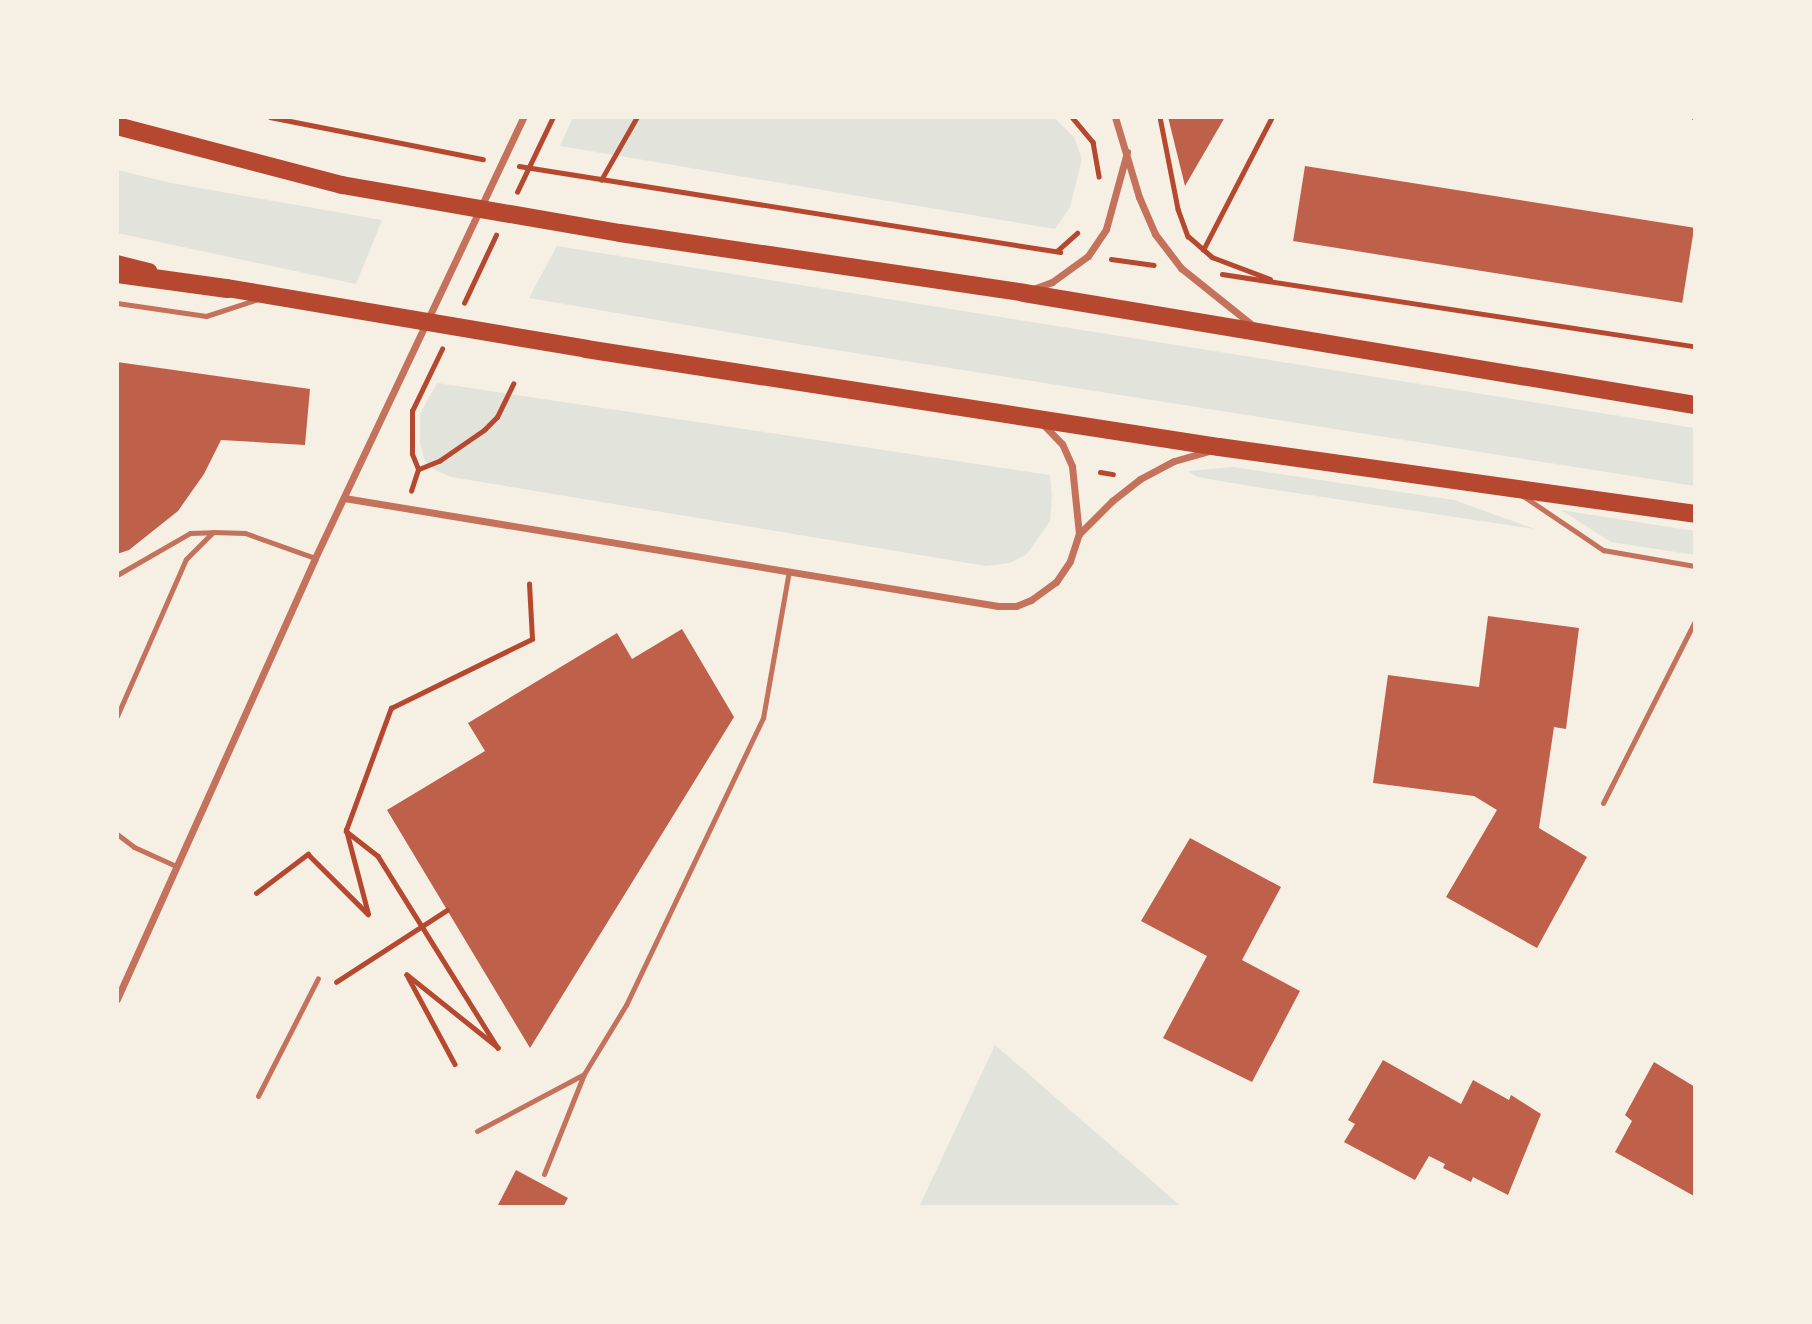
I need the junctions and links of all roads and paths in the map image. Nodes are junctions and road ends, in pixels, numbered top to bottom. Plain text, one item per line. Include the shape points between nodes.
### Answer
1 (270, 117) edge
2 (523, 117) edge
3 (637, 117) edge
4 (1072, 117) edge
5 (1115, 117) edge
6 (1160, 117) edge
7 (1272, 117) edge
8 (117, 126) edge
9 (354, 136) dead end
10 (1127, 151) junction
11 (601, 180) dead end
12 (634, 186) dead end
13 (1101, 188) dead end
14 (1080, 230) dead end
15 (1203, 250) junction
16 (1114, 260) dead end
17 (117, 262) edge
18 (1166, 266) dead end
19 (117, 273) edge
20 (1216, 273) dead end
21 (1283, 284) junction
22 (226, 288) junction
23 (1024, 293) junction
24 (270, 295) junction
25 (117, 303) edge
26 (1262, 333) junction
27 (1695, 346) edge
28 (513, 384) dead end
29 (1695, 405) edge
30 (1038, 419) junction
31 (1219, 447) junction
32 (418, 469) dead end
33 (1509, 486) junction
34 (344, 498) junction
35 (1695, 514) edge
36 (213, 532) junction
37 (1079, 534) junction
38 (315, 558) junction
39 (1695, 566) edge
40 (789, 571) junction
41 (117, 575) edge
42 (529, 584) dead end
43 (1695, 621) edge
44 (117, 716) edge
45 (1604, 803) dead end
46 (346, 830) junction
47 (117, 834) edge
48 (176, 866) junction
49 (256, 893) dead end
50 (447, 910) dead end
51 (318, 978) dead end
52 (326, 989) dead end
53 (117, 999) edge
54 (455, 1064) dead end
55 (584, 1074) junction
56 (258, 1096) dead end
57 (477, 1131) dead end
58 (544, 1174) dead end

1 - 9 path
2 - 34 street
3 - 11 path
4 - 13 path via 1093,142
5 - 10 street
6 - 15 path via 1182,223
7 - 15 path
8 - 23 main road via 342,185 620,233
10 - 23 street via 1106,229 1087,256 1052,282
10 - 26 street via 1155,234 1181,268
12 - 14 path via 1056,251
15 - 21 path
16 - 18 path
17 - 22 main road
19 - 22 highway
20 - 21 path
21 - 27 path
22 - 24 main road
23 - 26 main road
24 - 25 lane via 206,316
24 - 30 main road
26 - 29 main road
28 - 32 path via 497,416 484,430
30 - 31 main road
30 - 37 street via 1062,444 1072,466
31 - 33 main road
31 - 37 street via 1174,461 1140,479
33 - 35 main road
33 - 39 lane via 1603,550
34 - 38 street
34 - 40 street
36 - 38 lane via 245,533
36 - 41 lane via 190,533
36 - 44 lane via 186,559
37 - 40 street via 1070,561 1056,582 1016,606
38 - 48 street
40 - 55 lane via 764,718 626,1005
42 - 46 path via 532,639 391,708
43 - 45 lane
46 - 49 path via 368,914 308,853
46 - 54 path via 379,856 498,1048 407,975
47 - 48 lane
48 - 53 street
50 - 52 path
51 - 56 lane
55 - 57 lane
55 - 58 lane

